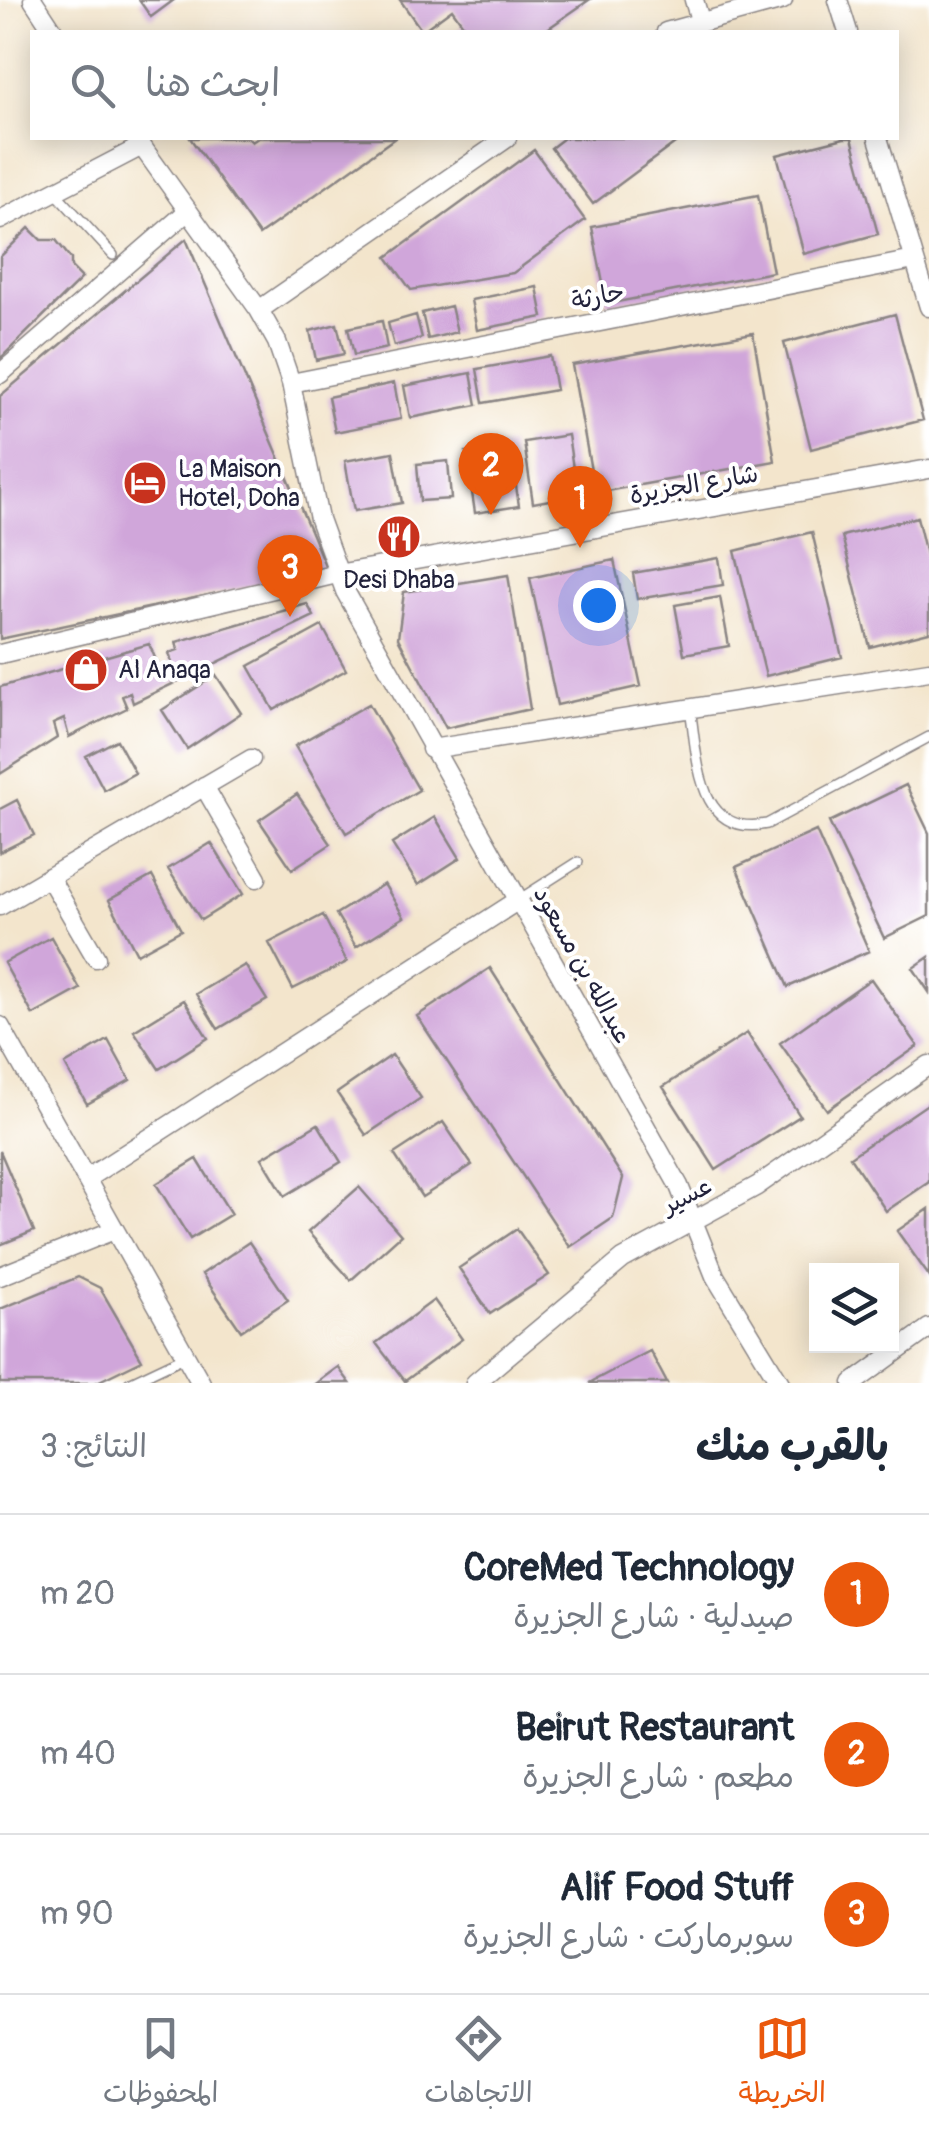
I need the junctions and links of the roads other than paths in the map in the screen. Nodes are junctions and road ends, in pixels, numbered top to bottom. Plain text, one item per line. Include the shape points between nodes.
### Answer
1 (33, 0) edge
2 (694, 0) edge
3 (783, 0) edge
4 (838, 0) edge
5 (700, 20) junction
6 (53, 30) edge
7 (672, 30) edge
8 (847, 30) edge
9 (505, 140) edge
10 (879, 140) edge
11 (139, 142) edge
12 (55, 192) junction
13 (188, 211) junction
14 (0, 220) edge
15 (113, 255) dead end
16 (914, 260) junction
17 (929, 308) edge
18 (258, 310) junction
19 (0, 374) edge
20 (291, 383) junction
21 (929, 469) edge
22 (337, 574) junction
23 (0, 654) edge
24 (929, 671) edge
25 (690, 708) junction
26 (929, 737) edge
27 (431, 749) junction
28 (250, 759) dead end
29 (204, 786) junction
30 (578, 862) dead end
31 (49, 877) junction
32 (257, 878) dead end
33 (517, 900) junction
34 (0, 906) edge
35 (96, 958) dead end
36 (0, 1026) edge
37 (929, 1065) edge
38 (86, 1180) junction
39 (695, 1222) junction
40 (114, 1230) junction
41 (0, 1276) edge
42 (929, 1328) edge
43 (186, 1356) junction
44 (129, 1383) edge
45 (200, 1383) edge
46 (476, 1383) edge
47 (780, 1383) edge
48 (853, 1383) edge

1 - 6 street
2 - 5 street
3 - 5 street
4 - 8 street
5 - 7 street
9 - 18 street
10 - 16 street
11 - 12 street
11 - 13 street, عبدالله بن مسعود
12 - 14 street
12 - 15 lane
13 - 18 street, عبدالله بن مسعود
13 - 19 street
16 - 17 street
16 - 20 street, حارثة
18 - 20 street, عبدالله بن مسعود
20 - 22 street, عبدالله بن مسعود
21 - 22 street, شارع الجزيرة
22 - 23 street, شارع الجزيرة
22 - 27 street, عبدالله بن مسعود
24 - 25 street
25 - 26 lane via 709,801 724,818 745,826 768,824
25 - 27 street
27 - 33 street, عبدالله بن مسعود
28 - 29 street
29 - 31 street
29 - 32 street
30 - 33 lane
31 - 34 street
31 - 35 street
33 - 38 street
33 - 39 street, عبدالله بن مسعود
36 - 38 street
37 - 39 street, عسير
38 - 40 street
39 - 46 street, عسير via 623,1259
39 - 47 street, عبدالله بن مسعود via 716,1276
40 - 41 street
40 - 43 street
42 - 48 street
43 - 44 lane
43 - 45 street

